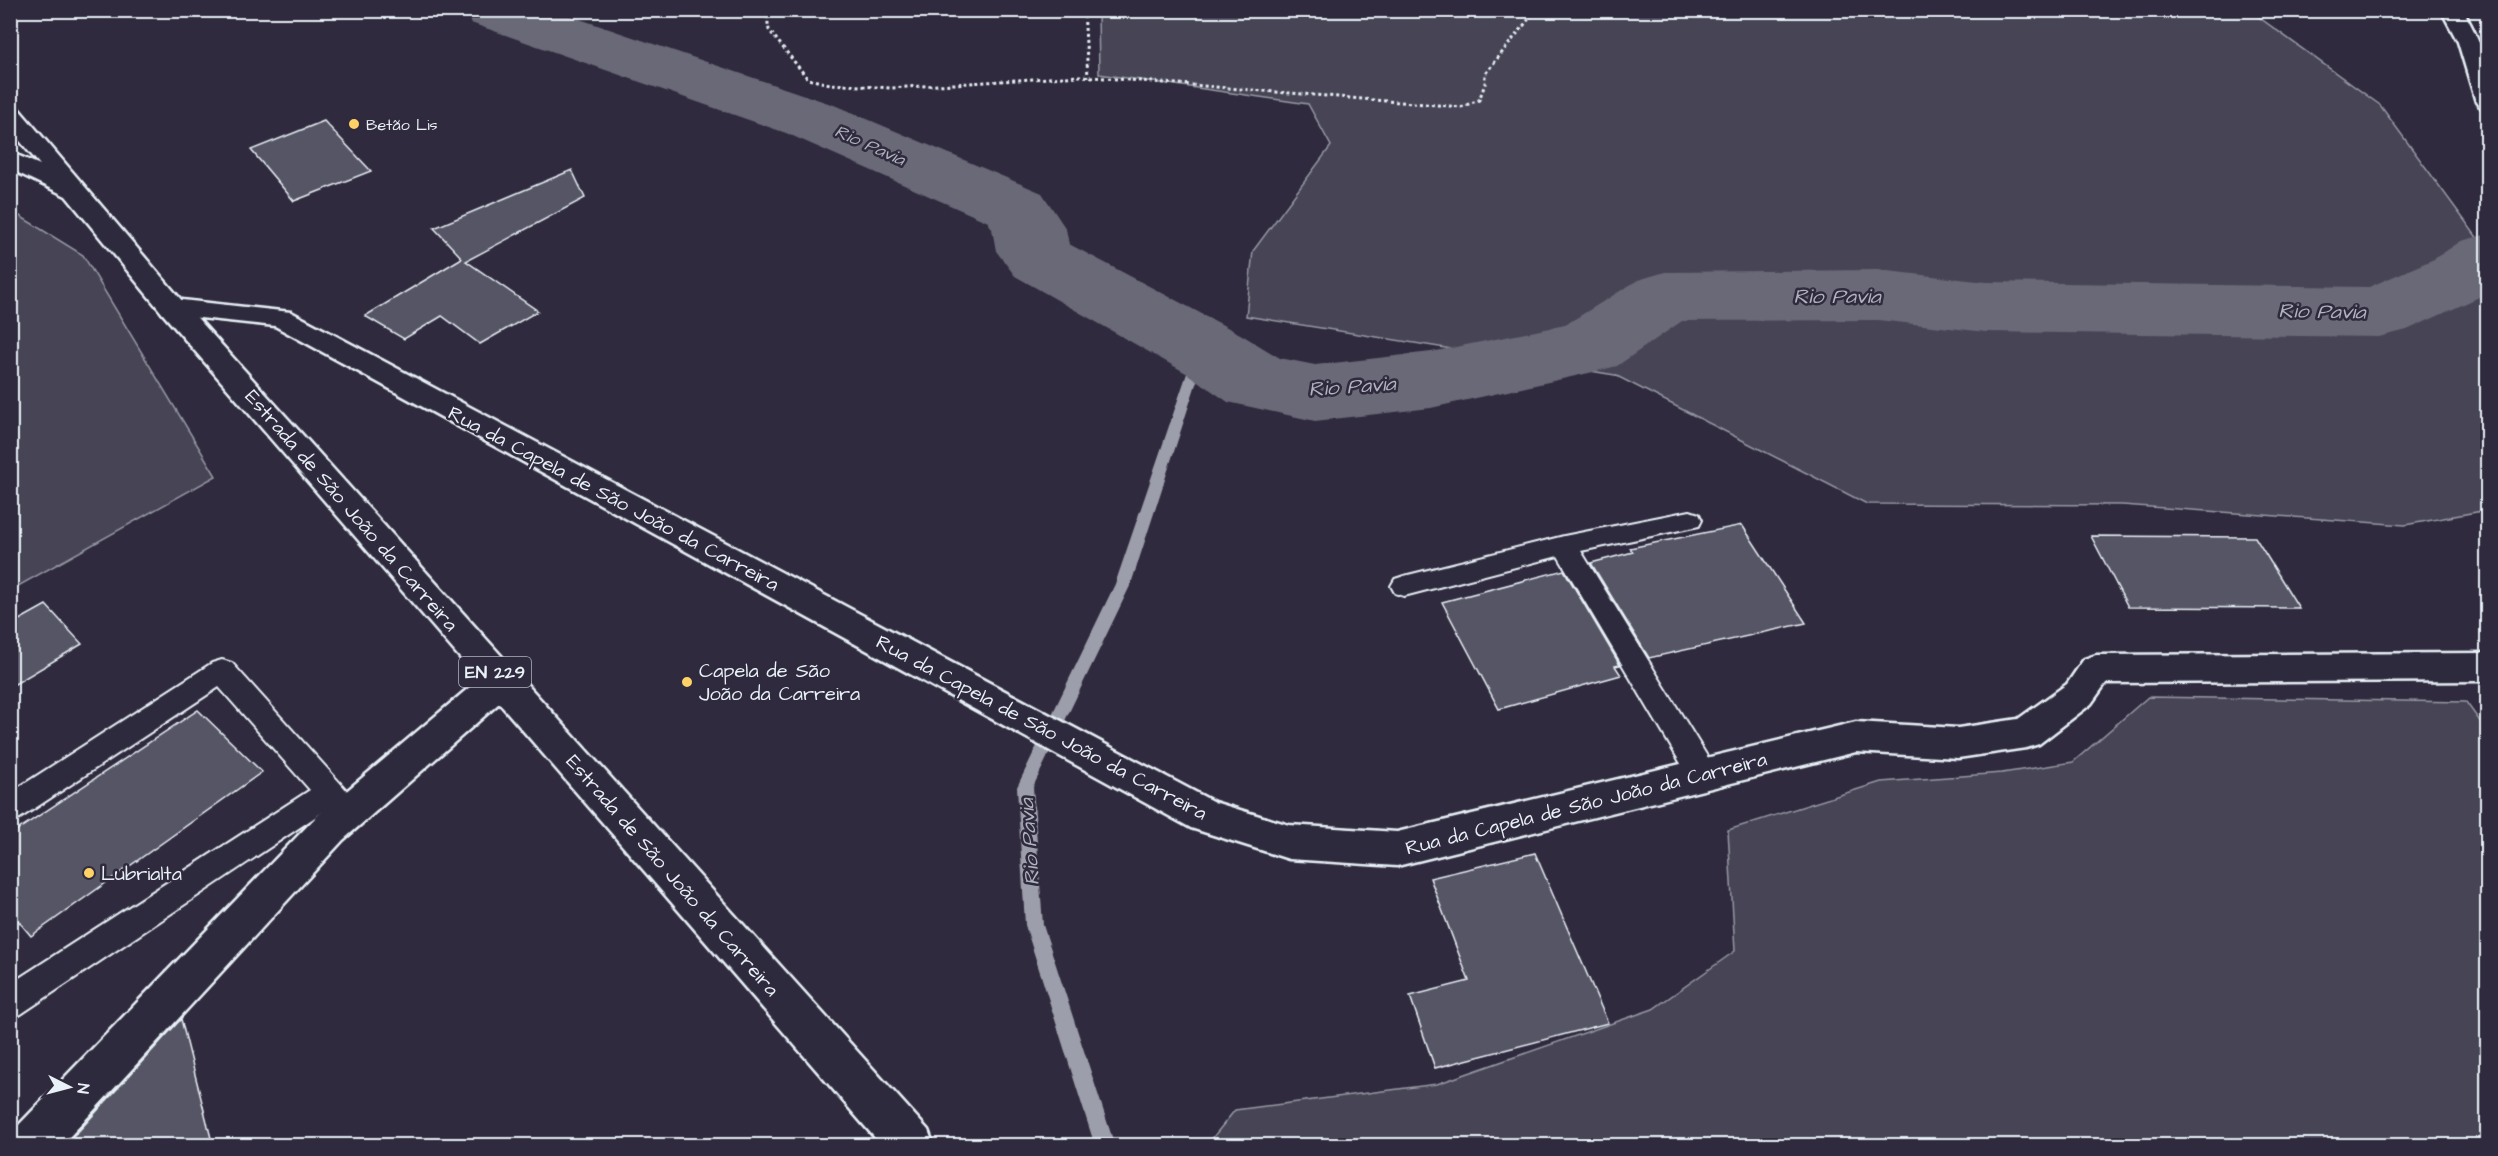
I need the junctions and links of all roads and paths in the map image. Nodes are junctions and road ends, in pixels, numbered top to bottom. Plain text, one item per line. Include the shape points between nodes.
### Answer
1 (766, 10) edge
2 (1084, 10) edge
3 (1536, 10) edge
4 (2452, 10) edge
5 (1088, 77) junction
6 (2487, 102) edge
7 (10, 113) edge
8 (10, 159) edge
9 (81, 196) junction
10 (173, 308) junction
11 (1690, 520) dead end
12 (1564, 545) junction
13 (1404, 586) dead end
14 (2487, 667) edge
15 (502, 680) junction
16 (1703, 775) junction
17 (339, 802) junction
18 (10, 809) edge
19 (10, 1003) edge
20 (30, 1146) edge
21 (912, 1146) edge

1 - 5 path via 769,30 808,79 830,84 891,88
2 - 5 path
3 - 5 path via 1485,74 1479,100 1461,107
4 - 6 street via 2469,42
7 - 9 street, EN 229
8 - 9 street, EN 229
9 - 10 street, Estrada de São João da Carreira / EN 229
10 - 15 street, Estrada de São João da Carreira / EN 229
10 - 16 street, Rua da Capela de São João da Carreira via 281,318 1204,816 1289,842 1398,849
11 - 12 lane
12 - 13 lane
12 - 16 lane
14 - 16 street, Rua da Capela de São João da Carreira via 2096,669 2079,694 2026,733 1958,743 1856,737
15 - 17 street
15 - 21 street, Estrada de São João da Carreira / EN 229
17 - 18 lane via 222,671
17 - 19 lane
17 - 20 street via 322,837

